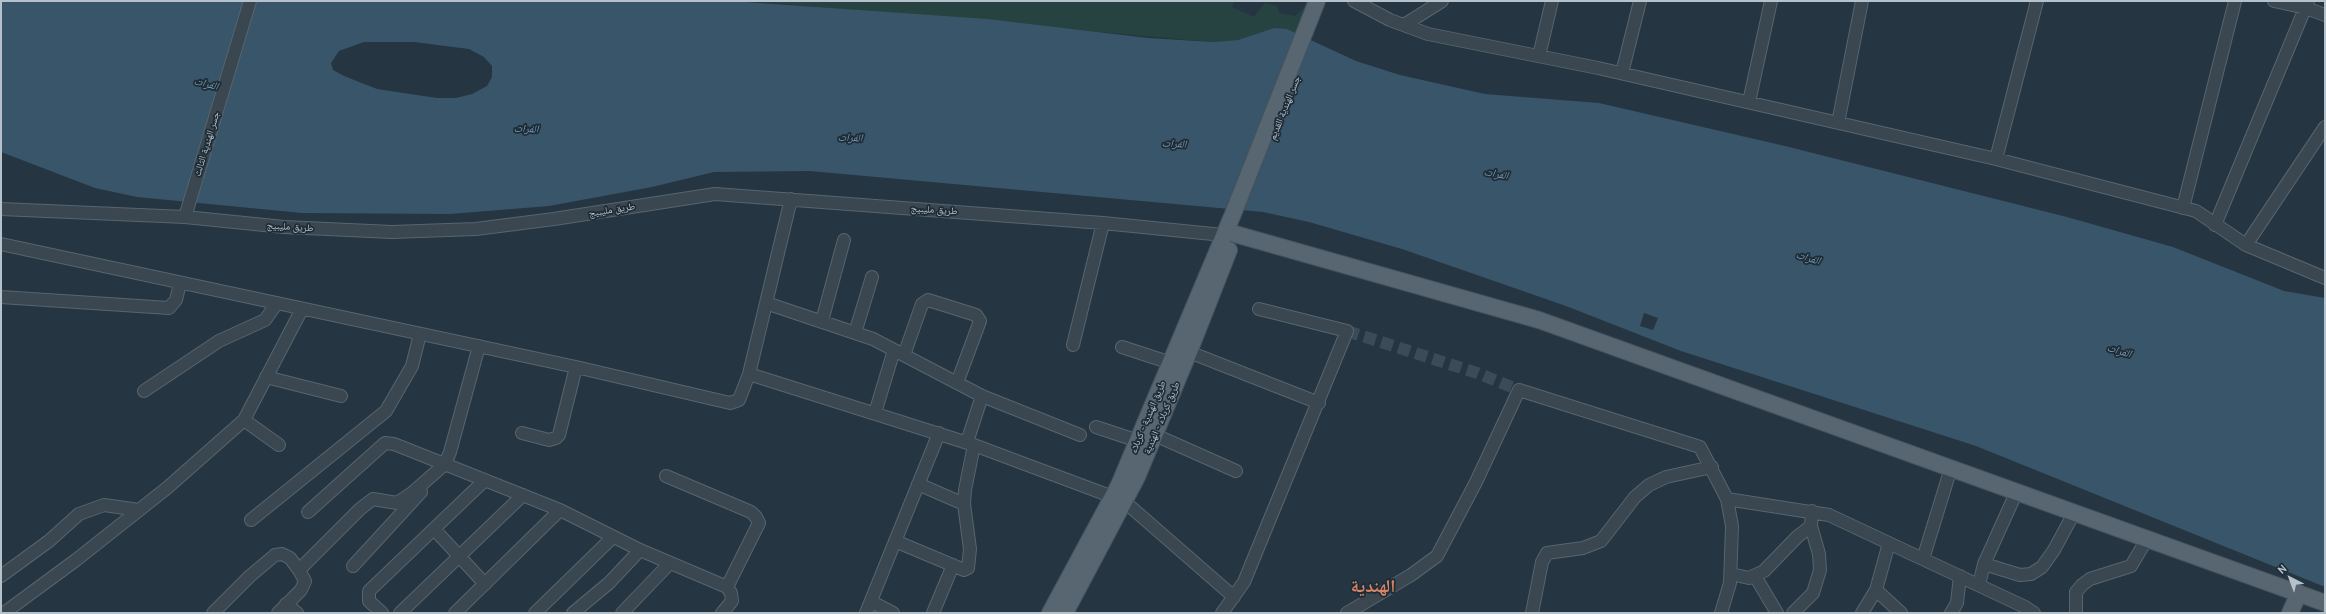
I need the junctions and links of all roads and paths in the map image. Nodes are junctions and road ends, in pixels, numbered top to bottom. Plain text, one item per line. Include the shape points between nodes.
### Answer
1 (250, 1) edge
2 (1317, 1) edge
3 (1328, 1) edge
4 (1354, 1) edge
5 (1442, 1) edge
6 (1552, 1) edge
7 (1640, 1) edge
8 (1771, 1) edge
9 (1862, 1) edge
10 (2037, 1) edge
11 (2235, 1) edge
12 (2274, 1) edge
13 (2307, 4) edge
14 (2325, 15) edge
15 (1404, 25) junction
16 (1539, 56) junction
17 (1622, 73) junction
18 (1749, 102) junction
19 (1838, 123) junction
20 (2325, 127) edge
21 (1996, 159) junction
22 (791, 199) junction
23 (2183, 208) junction
24 (1, 209) edge
25 (1238, 214) junction
26 (185, 218) junction
27 (1103, 223) junction
28 (2215, 225) junction
29 (1229, 234) junction
30 (844, 240) dead end
31 (1, 244) edge
32 (2246, 245) junction
33 (872, 278) dead end
34 (2325, 278) edge
35 (180, 282) junction
36 (1, 297) edge
37 (277, 303) junction
38 (766, 303) junction
39 (302, 308) junction
40 (1259, 309) dead end
41 (822, 321) junction
42 (855, 333) junction
43 (420, 334) junction
44 (1073, 345) dead end
45 (479, 346) junction
46 (1122, 347) dead end
47 (899, 352) junction
48 (1189, 352) junction
49 (1170, 363) junction
50 (576, 367) junction
51 (748, 374) junction
52 (266, 377) junction
53 (957, 383) junction
54 (144, 391) dead end
55 (341, 396) dead end
56 (982, 396) junction
57 (1319, 403) junction
58 (875, 413) junction
59 (244, 420) junction
60 (1096, 427) dead end
61 (522, 433) dead end
62 (939, 433) junction
63 (1080, 435) dead end
64 (1155, 435) junction
65 (1138, 441) junction
66 (279, 444) dead end
67 (971, 444) junction
68 (445, 464) junction
69 (1712, 467) junction
70 (1951, 468) junction
71 (1236, 471) dead end
72 (666, 476) dead end
73 (485, 480) junction
74 (426, 482) junction
75 (918, 484) junction
76 (2017, 491) junction
77 (523, 495) junction
78 (1119, 499) junction
79 (1727, 499) junction
80 (964, 504) junction
81 (139, 510) junction
82 (560, 510) junction
83 (1812, 511) junction
84 (308, 512) dead end
85 (2074, 513) junction
86 (251, 520) dead end
87 (1811, 526) junction
88 (434, 529) junction
89 (613, 537) junction
90 (2147, 539) junction
91 (895, 541) junction
92 (1889, 543) junction
93 (640, 550) junction
94 (459, 556) junction
95 (1923, 559) junction
96 (670, 563) junction
97 (1984, 564) junction
98 (953, 565) junction
99 (353, 566) dead end
100 (299, 570) junction
101 (1731, 574) junction
102 (1, 576) edge
103 (1755, 576) junction
104 (1960, 576) junction
105 (485, 584) junction
106 (1979, 585) junction
107 (727, 587) junction
108 (1876, 590) junction
109 (2299, 594) junction
110 (1234, 597) junction
111 (872, 602) junction
112 (2325, 602) edge
113 (286, 604) junction
114 (1360, 610) edge
115 (1070, 611) edge
116 (4, 613) edge
117 (213, 613) edge
118 (278, 613) edge
119 (297, 613) edge
120 (382, 613) edge
121 (400, 613) edge
122 (455, 613) edge
123 (535, 613) edge
124 (573, 613) edge
125 (622, 613) edge
126 (722, 613) edge
127 (866, 613) edge
128 (893, 613) edge
129 (933, 613) edge
130 (1050, 613) edge
131 (1222, 613) edge
132 (1347, 613) edge
133 (1532, 613) edge
134 (1721, 613) edge
135 (1777, 613) edge
136 (1793, 613) edge
137 (1862, 613) edge
138 (1901, 613) edge
139 (1951, 613) edge
140 (2034, 613) edge
141 (2076, 613) edge
142 (2290, 613) edge

1 - 26 street, جسر الهندية الثالث
2 - 25 main road, جسر الهندية القديم
3 - 25 main road, جسر الهندية القديم
4 - 15 street
5 - 15 street
6 - 16 street
7 - 17 street
8 - 18 street
9 - 19 street
10 - 21 street
11 - 23 street
12 - 13 street
13 - 14 street
13 - 28 street
15 - 16 street via 1428,34
16 - 17 street
17 - 18 street
18 - 19 street
19 - 21 street
20 - 32 street
21 - 23 street
22 - 26 street, طريق مليبيج via 715,194 476,229 392,232 284,227
22 - 27 street, طريق مليبيج
22 - 38 street
23 - 28 street via 2196,211
24 - 26 street, طريق مليبيج
25 - 29 main road, طريق كربلاء - الهندية
27 - 29 street, طريق مليبيج
27 - 44 street
28 - 32 street
29 - 48 main road, طريق كربلاء - الهندية
29 - 49 main road, طريق الهندية - كربلاء
29 - 70 main road via 1539,320
30 - 41 street
31 - 35 street
32 - 34 street
33 - 42 street
35 - 36 street via 176,300 169,308
35 - 37 street
37 - 39 street
37 - 54 street via 265,320 219,341
38 - 41 street
38 - 51 street
39 - 43 street
39 - 52 street
40 - 57 street via 1347,331
41 - 42 street
42 - 47 street
43 - 45 street
43 - 86 street via 412,366 386,411
45 - 50 street
45 - 68 street
46 - 49 street
47 - 53 street
47 - 53 street via 922,304 928,300 976,315 980,321
47 - 58 street
48 - 57 street
48 - 64 main road, طريق كربلاء - الهندية
49 - 65 main road, طريق الهندية - كربلاء
50 - 51 street via 730,403 739,400
50 - 61 street via 559,435 548,440
51 - 58 street
52 - 55 street
52 - 59 street
53 - 56 street
56 - 63 street
56 - 67 street
57 - 110 street via 1256,556
58 - 62 street
59 - 66 street
59 - 81 street
60 - 65 street
62 - 67 street
62 - 75 street
64 - 71 street
64 - 78 main road, طريق كربلاء - الهندية
65 - 78 main road, طريق الهندية - كربلاء
67 - 78 street
67 - 80 street
68 - 73 street
68 - 74 street
68 - 84 street via 394,444 385,443
69 - 79 street
69 - 114 street via 1700,447 1519,390 1476,482 1437,556
69 - 133 street via 1666,477 1649,485 1635,497 1601,541 1582,548 1547,553 1542,562
70 - 76 main road
70 - 95 street
72 - 107 street via 751,512 756,517 759,523
73 - 77 street
73 - 88 street
74 - 99 street via 420,494
74 - 100 street via 397,503 373,499
75 - 80 street
75 - 91 street
76 - 85 main road
76 - 97 street
77 - 82 street
77 - 94 street
78 - 110 street
78 - 115 main road, طريق كربلاء - الهندية
78 - 130 main road, طريق الهندية - كربلاء
79 - 83 street
79 - 101 street via 1732,526
80 - 98 street via 970,564 964,570
81 - 102 street via 104,506 79,514 49,541
81 - 116 street
82 - 89 street
82 - 105 street
83 - 87 street
83 - 92 street via 1829,515
85 - 90 main road
85 - 97 street via 2054,550 2042,567 2031,574 2020,575
87 - 103 street via 1770,566
87 - 136 street via 1819,554 1820,570 1813,593
88 - 94 street
88 - 120 street via 369,591 369,601
89 - 93 street
89 - 123 street
90 - 109 main road
90 - 141 street via 2131,566 2090,579 2082,585 2076,592
91 - 98 street
91 - 111 street
92 - 95 street
92 - 108 street
93 - 96 street
93 - 124 street via 610,583
94 - 105 street
94 - 121 street
95 - 104 street
96 - 107 street
96 - 125 street
97 - 106 street
98 - 129 street
100 - 113 street via 305,581 301,590
100 - 117 street via 290,558 282,554 275,555
101 - 103 street via 1749,578
101 - 134 street
103 - 135 street
104 - 106 street
104 - 139 street via 1957,603
105 - 122 street
106 - 140 street
107 - 126 street via 732,601
108 - 137 street
108 - 138 street
109 - 112 main road
109 - 142 main road
110 - 131 street
111 - 127 street
111 - 128 street
113 - 118 street
113 - 119 street
114 - 132 street

